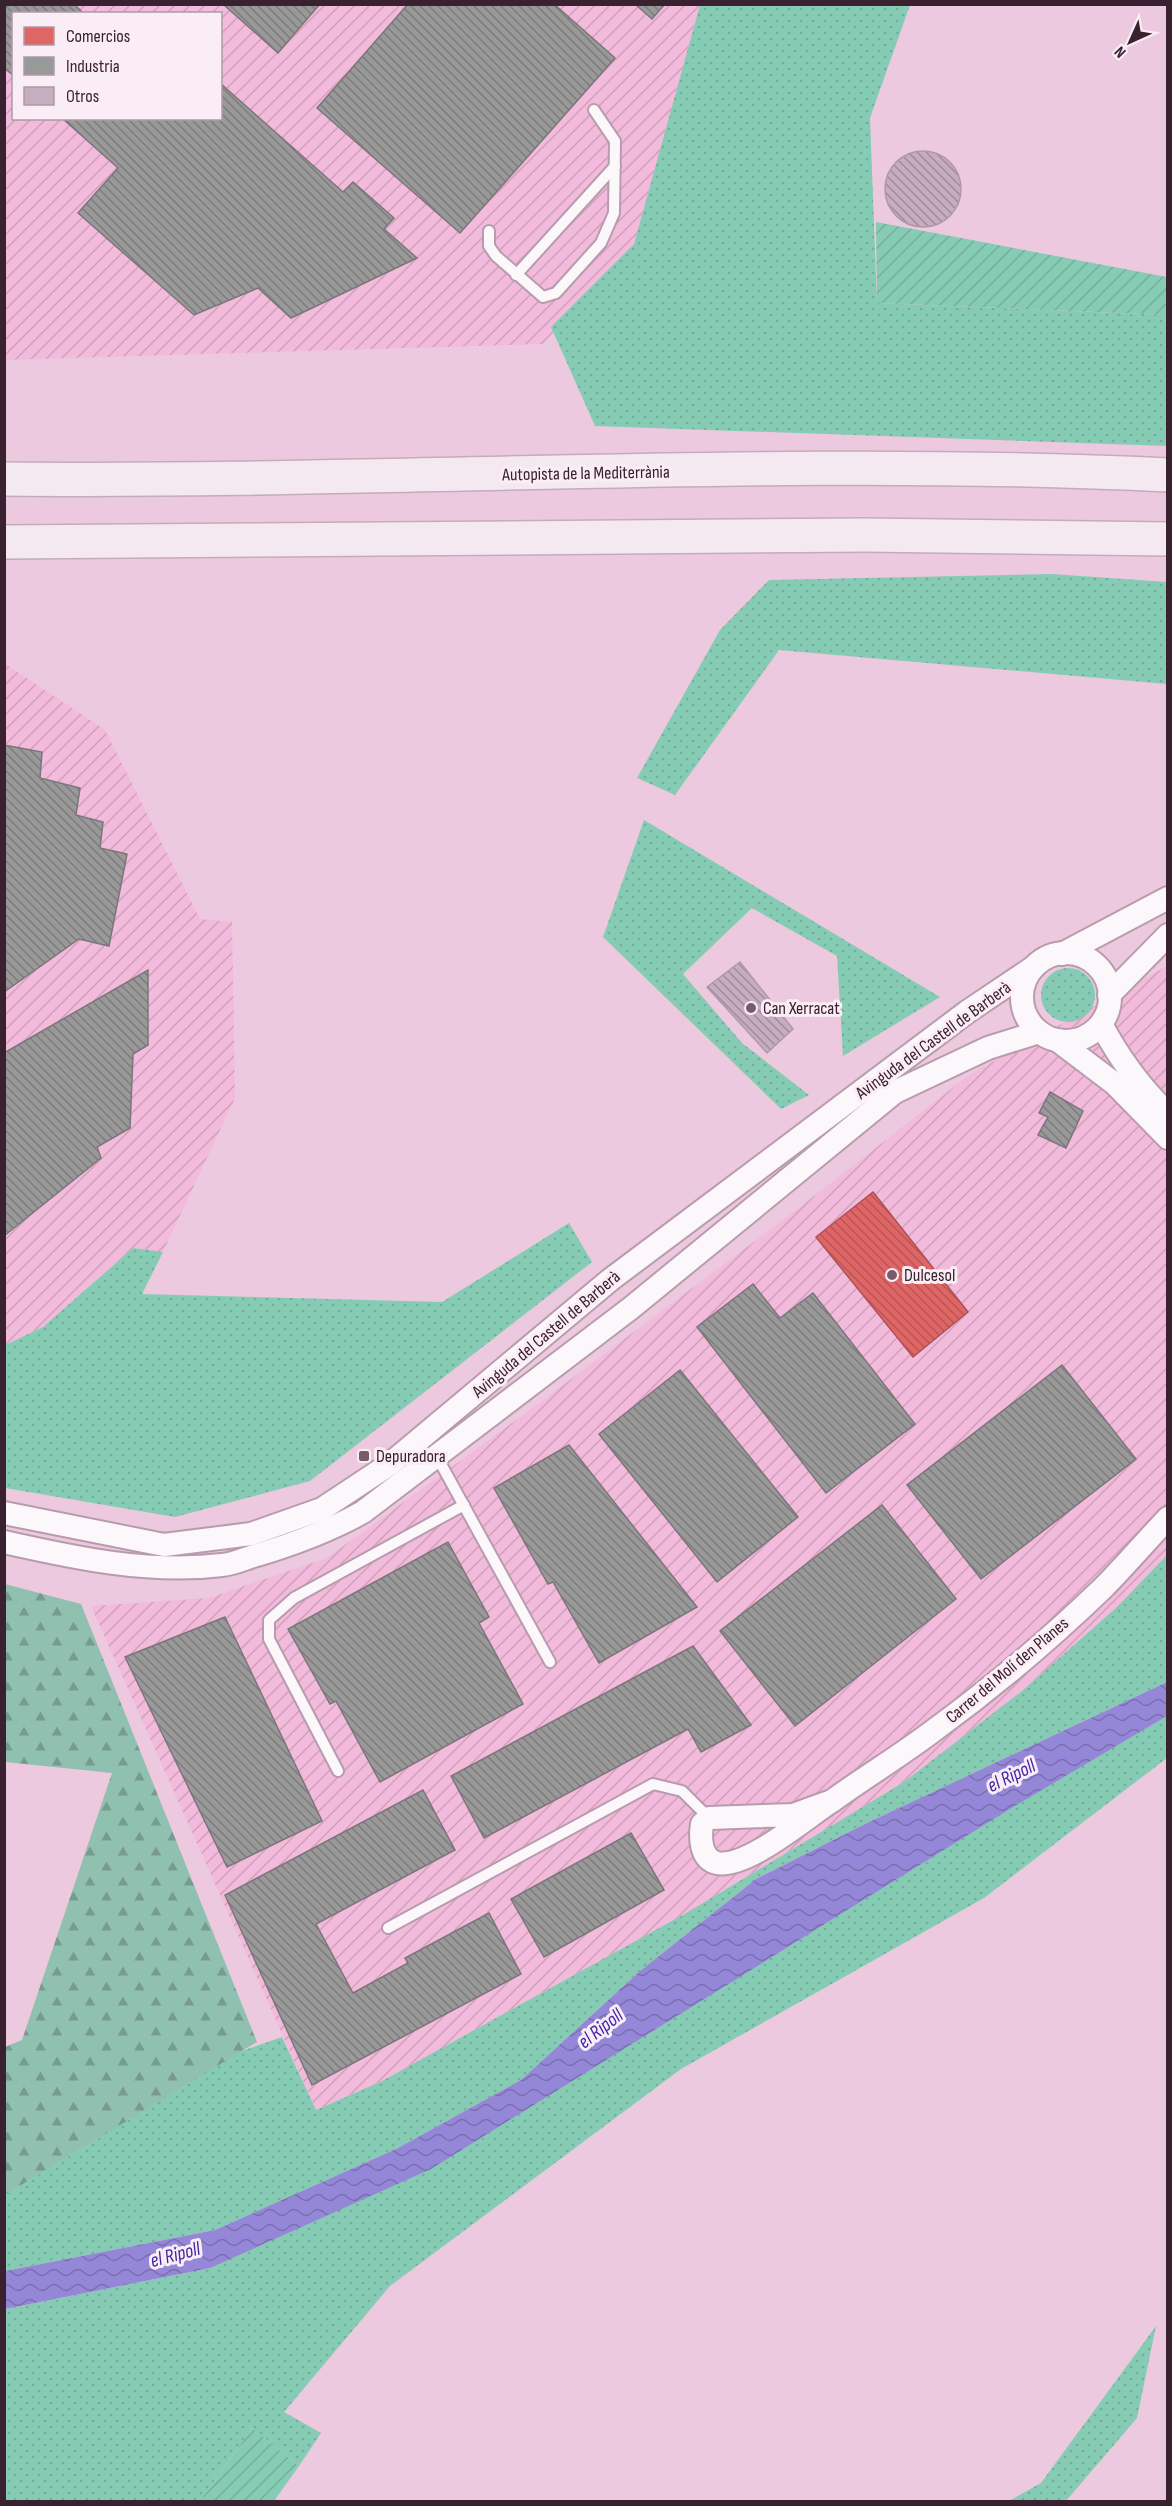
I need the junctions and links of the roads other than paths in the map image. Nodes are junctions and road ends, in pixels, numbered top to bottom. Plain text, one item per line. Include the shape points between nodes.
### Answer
1 (594, 110) dead end
2 (615, 166) junction
3 (489, 231) dead end
4 (516, 275) junction
5 (1167, 475) edge
6 (4, 479) edge
7 (1167, 539) edge
8 (4, 542) edge
9 (1167, 898) edge
10 (1167, 935) edge
11 (1062, 954) junction
12 (1034, 967) junction
13 (1109, 995) junction
14 (1101, 1024) junction
15 (1048, 1036) junction
16 (1167, 1114) edge
17 (1167, 1138) edge
18 (436, 1455) junction
19 (464, 1505) junction
20 (4, 1513) edge
21 (1167, 1518) edge
22 (4, 1542) edge
23 (550, 1662) dead end
24 (338, 1770) dead end
25 (829, 1802) junction
26 (710, 1818) junction
27 (388, 1928) dead end

1 - 2 lane via 615,141
2 - 4 lane
2 - 4 lane via 614,213 602,243 556,293 543,297
3 - 4 lane via 489,246
5 - 6 highway, Autopista de la Mediterrània via 842,470
7 - 8 highway via 865,535
9 - 11 street
10 - 13 street
11 - 12 street
11 - 13 street via 1089,960 1100,969
12 - 15 street via 1022,994 1026,1015
12 - 20 street, Avinguda del Castell de Barberà via 967,1012 610,1280 390,1464 322,1509 250,1534 164,1545
13 - 14 street
14 - 15 street via 1082,1038
14 - 16 street via 1144,1091
15 - 17 street via 1114,1084
15 - 18 street, Avinguda del Castell de Barberà via 988,1048 895,1092 630,1308
18 - 19 lane
18 - 22 street, Avinguda del Castell de Barberà via 342,1524 304,1541 223,1565 144,1568
19 - 23 lane
19 - 24 lane via 294,1598 269,1620 269,1639
21 - 25 street, Carrer del Molí den Planes via 1104,1587 1009,1671 934,1731
25 - 26 street, Carrer del Molí den Planes via 793,1815
25 - 26 street, Carrer del Molí den Planes via 767,1846 725,1862 717,1863 702,1847 702,1824
26 - 27 lane via 682,1791 653,1784

